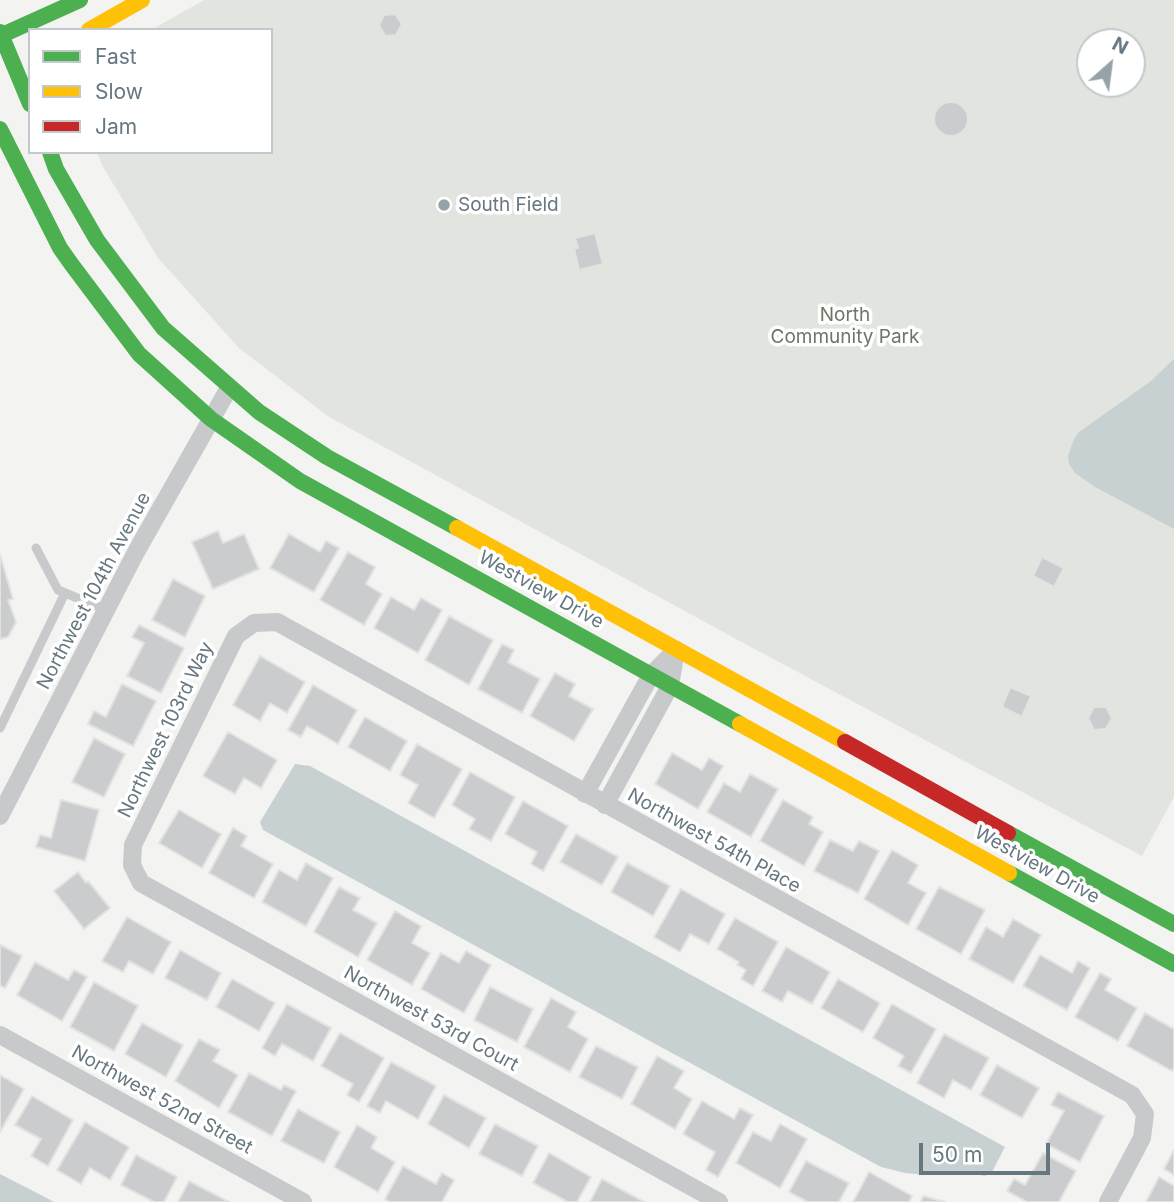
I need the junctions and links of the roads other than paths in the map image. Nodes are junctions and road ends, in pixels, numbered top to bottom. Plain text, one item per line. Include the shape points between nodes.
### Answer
1 (80, 0) edge
2 (142, 0) edge
3 (93, 28) edge
4 (1, 34) edge
5 (28, 55) edge
6 (6, 65) edge
7 (28, 101) edge
8 (0, 130) edge
9 (51, 154) edge
10 (229, 388) junction
11 (211, 419) junction
12 (36, 548) dead end
13 (65, 593) junction
14 (106, 610) junction
15 (254, 623) joint
16 (676, 650) junction
17 (651, 675) junction
18 (670, 686) junction
19 (0, 728) edge
20 (586, 794) junction
21 (605, 805) junction
22 (0, 816) edge
23 (132, 865) joint
24 (1174, 924) edge
25 (1174, 964) edge
26 (0, 1035) edge
27 (303, 1202) edge
28 (719, 1202) edge
29 (1108, 1202) edge

1 - 4 street
2 - 3 street
4 - 6 street
5 - 6 street
6 - 7 street
8 - 11 street, Westview Drive via 72,265 139,354
9 - 10 street, Westview Drive via 97,240 163,328
10 - 11 street, Northwest 104th Avenue
10 - 16 street, Westview Drive via 327,457
11 - 14 street, Northwest 104th Avenue
11 - 17 street, Westview Drive via 300,481
12 - 13 lane via 52,581
13 - 14 lane
13 - 19 lane
14 - 22 street, Northwest 104th Avenue
15 - 20 street, Northwest 54th Place via 277,622
15 - 23 street, Northwest 103rd Way via 236,636 133,845
16 - 17 street
16 - 18 street
16 - 24 street, Westview Drive
17 - 18 street, Westview Drive
17 - 20 street
18 - 21 street
18 - 25 street, Westview Drive
20 - 21 street, Northwest 54th Place
21 - 29 street, Northwest 54th Place via 1132,1095 1145,1114 1142,1138
23 - 28 street, Northwest 53rd Court via 141,883
26 - 27 street, Northwest 52nd Street

